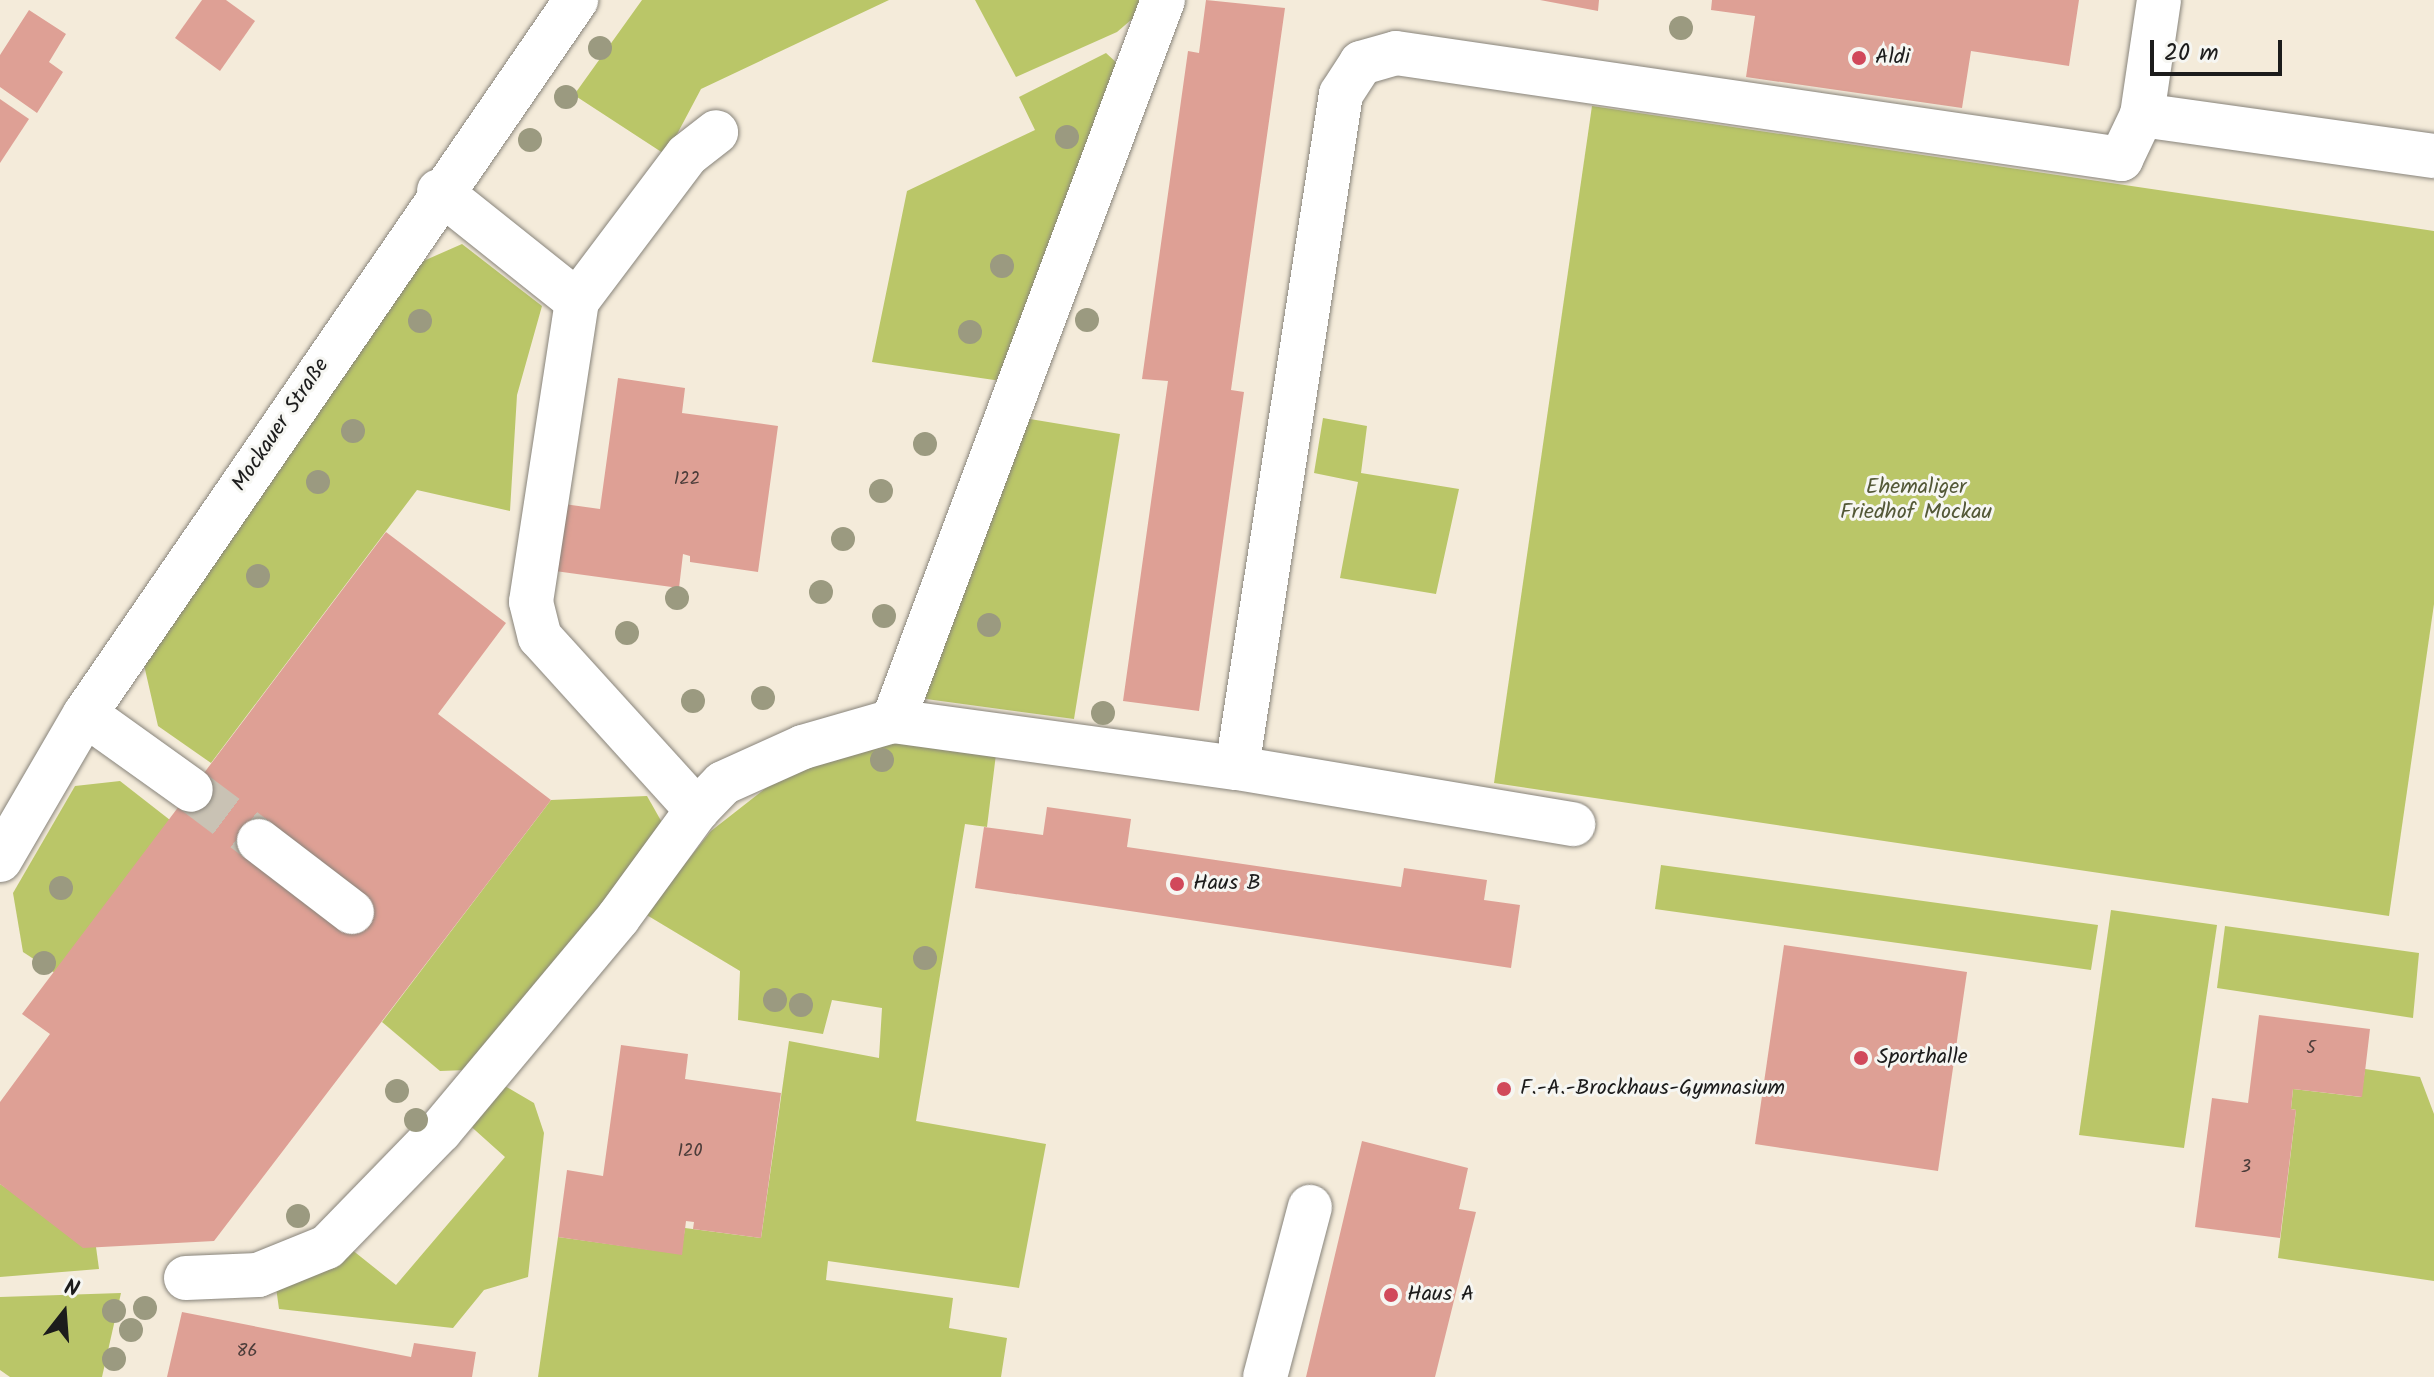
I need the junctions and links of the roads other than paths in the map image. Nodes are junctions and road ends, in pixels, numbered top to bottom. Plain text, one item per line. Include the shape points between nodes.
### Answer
1 (576, 0) edge
2 (1163, 0) edge
3 (2159, 0) edge
4 (2142, 115) junction
5 (716, 132) dead end
6 (2434, 156) edge
7 (439, 191) junction
8 (577, 301) junction
9 (85, 714) junction
10 (893, 721) junction
11 (1237, 768) junction
12 (191, 790) tunnel mouth
13 (697, 810) junction
14 (1573, 824) dead end
15 (259, 841) tunnel mouth
16 (0, 860) edge
17 (352, 912) dead end
18 (1310, 1207) dead end
19 (186, 1278) dead end
20 (1265, 1377) edge

1 - 7 street, Mockauer Straße
2 - 10 street
3 - 4 street
4 - 6 street
4 - 11 street via 2121,159 1396,53 1361,63 1341,94
5 - 8 street via 687,155
7 - 8 street
7 - 9 street, Mockauer Straße
8 - 13 street via 531,602 540,637
9 - 12 street
9 - 16 street, Mockauer Straße
10 - 11 street
10 - 13 street via 803,747 723,783
11 - 14 street
13 - 19 street via 618,918 440,1131 327,1247 258,1275
15 - 17 street
18 - 20 street

